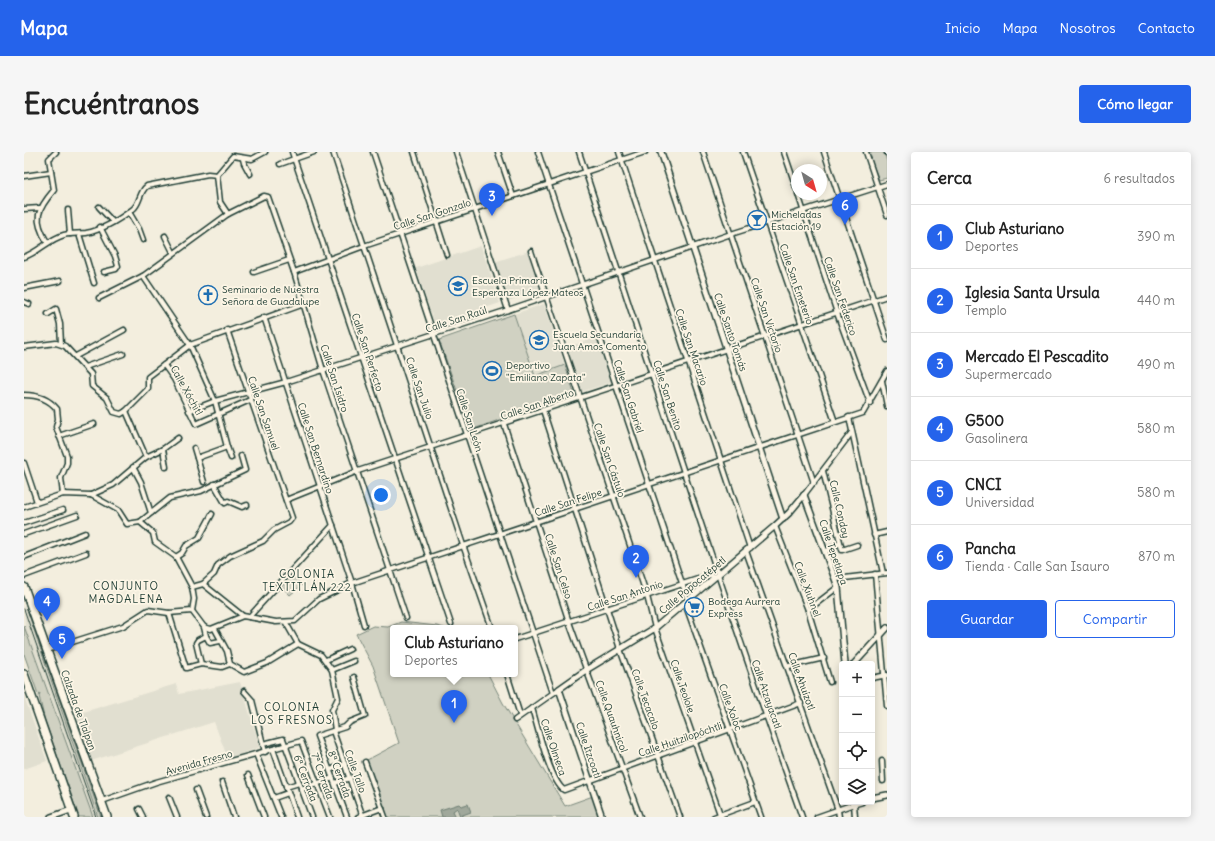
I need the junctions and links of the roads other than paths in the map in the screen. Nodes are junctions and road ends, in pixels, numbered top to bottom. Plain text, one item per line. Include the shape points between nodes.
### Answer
1 (56, 152) edge
2 (265, 152) edge
3 (292, 152) edge
4 (314, 152) edge
5 (333, 152) edge
6 (373, 152) edge
7 (414, 152) edge
8 (456, 152) edge
9 (498, 152) edge
10 (538, 152) edge
11 (579, 152) edge
12 (619, 152) edge
13 (645, 152) edge
14 (661, 152) edge
15 (704, 152) edge
16 (744, 152) edge
17 (784, 152) edge
18 (824, 152) edge
19 (866, 152) edge
20 (243, 159) junction
21 (295, 159) junction
22 (621, 160) junction
23 (280, 164) dead end
24 (51, 172) junction
25 (585, 172) junction
26 (791, 172) edge
27 (250, 174) dead end
28 (217, 175) junction
29 (24, 176) edge
30 (548, 184) junction
31 (887, 184) edge
32 (878, 187) junction
33 (513, 196) junction
34 (840, 199) junction
35 (800, 200) edge
36 (99, 207) dead end
37 (40, 208) junction
38 (475, 208) junction
39 (24, 209) edge
40 (68, 210) dead end
41 (804, 210) junction
42 (129, 212) junction
43 (228, 214) junction
44 (887, 215) edge
45 (437, 221) junction
46 (113, 222) junction
47 (767, 222) junction
48 (100, 227) junction
49 (70, 234) junction
50 (79, 234) junction
51 (400, 234) junction
52 (731, 234) junction
53 (165, 236) dead end
54 (143, 240) dead end
55 (47, 242) junction
56 (364, 246) junction
57 (693, 247) junction
58 (531, 251) dead end
59 (173, 252) junction
60 (447, 255) dead end
61 (24, 257) edge
62 (329, 258) junction
63 (289, 260) junction
64 (654, 260) junction
65 (104, 272) dead end
66 (254, 272) dead end
67 (294, 272) junction
68 (618, 273) junction
69 (143, 276) junction
70 (60, 281) dead end
71 (94, 283) dead end
72 (583, 285) junction
73 (24, 288) edge
74 (887, 296) edge
75 (100, 298) dead end
76 (546, 298) junction
77 (874, 300) junction
78 (304, 304) junction
79 (508, 310) junction
80 (837, 313) junction
81 (48, 314) dead end
82 (264, 317) junction
83 (802, 325) junction
84 (124, 330) dead end
85 (227, 330) junction
86 (434, 334) junction
87 (765, 336) junction
88 (887, 340) edge
89 (61, 344) junction
90 (190, 344) junction
91 (398, 346) junction
92 (24, 347) edge
93 (727, 349) junction
94 (122, 354) dead end
95 (76, 356) junction
96 (361, 358) junction
97 (689, 362) junction
98 (164, 365) junction
99 (85, 367) junction
100 (323, 370) junction
101 (887, 371) edge
102 (653, 374) junction
103 (286, 382) junction
104 (882, 382) junction
105 (617, 386) junction
106 (248, 393) junction
107 (24, 395) edge
108 (580, 398) junction
109 (250, 400) junction
110 (214, 401) junction
111 (870, 403) junction
112 (887, 406) edge
113 (543, 410) junction
114 (189, 411) junction
115 (126, 412) junction
116 (217, 413) junction
117 (849, 417) junction
118 (835, 422) junction
119 (94, 424) dead end
120 (504, 424) junction
121 (852, 432) junction
122 (799, 434) junction
123 (59, 436) junction
124 (467, 436) junction
125 (178, 438) dead end
126 (227, 447) junction
127 (432, 447) junction
128 (759, 447) junction
129 (194, 448) dead end
130 (163, 449) junction
131 (241, 456) dead end
132 (146, 457) junction
133 (197, 458) junction
134 (231, 458) dead end
135 (396, 459) junction
136 (721, 459) junction
137 (24, 463) edge
138 (133, 467) junction
139 (166, 467) dead end
140 (358, 471) junction
141 (685, 471) junction
142 (823, 471) junction
143 (204, 482) dead end
144 (649, 483) junction
145 (814, 483) junction
146 (214, 484) junction
147 (320, 485) junction
148 (63, 494) junction
149 (91, 495) junction
150 (614, 495) junction
151 (804, 495) junction
152 (286, 500) junction
153 (37, 502) junction
154 (247, 505) dead end
155 (24, 507) edge
156 (574, 509) junction
157 (63, 510) dead end
158 (151, 513) junction
159 (212, 514) dead end
160 (77, 515) dead end
161 (783, 518) junction
162 (536, 521) junction
163 (140, 522) junction
164 (24, 523) edge
165 (333, 525) junction
166 (775, 526) junction
167 (887, 532) edge
168 (85, 533) dead end
169 (500, 533) junction
170 (24, 534) edge
171 (874, 535) junction
172 (840, 543) junction
173 (463, 545) junction
174 (857, 545) dead end
175 (748, 550) junction
176 (825, 552) junction
177 (86, 553) dead end
178 (24, 557) edge
179 (176, 557) junction
180 (428, 558) junction
181 (390, 570) junction
182 (885, 573) edge
183 (875, 574) junction
184 (24, 576) edge
185 (717, 576) junction
186 (836, 579) junction
187 (352, 583) junction
188 (203, 584) junction
189 (683, 585) junction
190 (24, 587) edge
191 (192, 587) junction
192 (838, 587) junction
193 (647, 596) junction
194 (687, 602) junction
195 (607, 608) junction
196 (808, 610) junction
197 (192, 611) junction
198 (169, 613) junction
199 (243, 616) junction
200 (249, 617) junction
201 (406, 618) dead end
202 (286, 622) junction
203 (569, 622) junction
204 (451, 624) dead end
205 (364, 625) dead end
206 (491, 625) edge
207 (204, 627) junction
208 (654, 628) junction
209 (887, 628) edge
210 (215, 629) junction
211 (534, 634) junction
212 (881, 634) junction
213 (206, 636) junction
214 (518, 638) edge
215 (220, 641) junction
216 (298, 644) junction
217 (350, 648) dead end
218 (620, 649) junction
219 (47, 650) junction
220 (824, 658) junction
221 (326, 660) junction
222 (354, 661) dead end
223 (845, 661) edge
224 (857, 661) edge
225 (201, 664) junction
226 (230, 664) junction
227 (789, 666) junction
228 (332, 670) junction
229 (586, 670) junction
230 (24, 674) edge
231 (886, 675) edge
232 (354, 676) dead end
233 (508, 677) edge
234 (875, 677) edge
235 (830, 682) dead end
236 (559, 689) junction
237 (244, 691) dead end
238 (553, 693) junction
239 (801, 703) junction
240 (887, 706) edge
241 (532, 708) junction
242 (520, 715) junction
243 (766, 716) junction
244 (515, 720) dead end
245 (730, 729) junction
246 (334, 731) junction
247 (301, 741) joint
248 (694, 742) junction
249 (263, 744) junction
250 (285, 746) junction
251 (273, 749) junction
252 (265, 752) junction
253 (256, 754) junction
254 (658, 755) junction
255 (882, 761) dead end
256 (365, 762) dead end
257 (345, 764) junction
258 (622, 767) junction
259 (330, 770) junction
260 (885, 773) edge
261 (248, 775) dead end
262 (333, 778) junction
263 (350, 778) junction
264 (590, 780) junction
265 (883, 780) dead end
266 (222, 782) dead end
267 (299, 783) junction
268 (316, 783) junction
269 (335, 783) junction
270 (286, 788) junction
271 (301, 789) junction
272 (196, 790) dead end
273 (564, 790) joint
274 (288, 793) junction
275 (887, 795) edge
276 (169, 797) dead end
277 (875, 797) edge
278 (274, 798) junction
279 (102, 801) junction
280 (755, 802) junction
281 (849, 805) edge
282 (854, 805) edge
283 (382, 808) junction
284 (139, 809) dead end
285 (838, 810) junction
286 (72, 813) edge
287 (361, 816) edge
288 (721, 816) edge
289 (51, 817) edge
290 (107, 817) edge
291 (143, 817) edge
292 (177, 817) edge
293 (206, 817) edge
294 (234, 817) edge
295 (264, 817) edge
296 (281, 817) edge
297 (297, 817) edge
298 (312, 817) edge
299 (330, 817) edge
300 (347, 817) edge
301 (384, 817) edge
302 (602, 817) edge
303 (640, 817) edge
304 (680, 817) edge
305 (714, 817) edge
306 (761, 817) edge
307 (802, 817) edge
308 (817, 817) edge
309 (839, 817) edge
310 (855, 817) edge

1 - 24 street via 49,159
2 - 20 street via 257,158
3 - 21 street, Calle San Perfecto
4 - 21 street
5 - 56 street, Calle San Julio
6 - 51 street, Calle San León
7 - 45 street
8 - 38 street
9 - 33 street
10 - 30 street, Calle San Gabriel
11 - 25 street, Calle San Benito
12 - 22 street, Calle San Macario
13 - 22 street, Calle San Gonzalo
14 - 57 street, Calle Santo Tomás
15 - 52 street, Calle San Victorio
16 - 47 street, Calle San Emeterio
17 - 26 street
18 - 34 street
19 - 32 street
20 - 27 street
20 - 28 street via 234,156
21 - 23 street
21 - 62 street, Calle San Perfecto
22 - 25 street, Calle San Gonzalo
22 - 64 street, Calle San Macario
24 - 29 street
24 - 37 street via 54,190
25 - 30 street, Calle San Gonzalo
25 - 68 street, Calle San Benito
28 - 42 street via 208,174 147,186 141,192 136,206
28 - 43 street via 220,202
30 - 33 street, Calle San Gonzalo
30 - 72 street, Calle San Gabriel
31 - 32 street, Calle San Raúl
32 - 34 street, Calle San Raúl
32 - 44 street
33 - 38 street, Calle San Gonzalo
34 - 41 street, Calle San Raúl
34 - 77 street
35 - 41 street, Calle San Federico
36 - 46 street
37 - 39 street
37 - 55 street via 40,230
38 - 45 street, Calle San Gonzalo
38 - 79 street
40 - 49 street
41 - 47 street, Calle San Raúl
41 - 80 street, Calle San Federico
42 - 46 street
42 - 54 street
43 - 59 street
43 - 63 street, Calle San Isidro via 264,196 270,199
45 - 51 street, Calle San Gonzalo
45 - 60 street
46 - 48 street
47 - 52 street, Calle San Raúl
47 - 83 street, Calle San Emeterio
48 - 50 street
48 - 65 street via 118,266
49 - 50 street
49 - 55 street
50 - 71 street
51 - 56 street, Calle San Gonzalo
51 - 86 street, Calle San León
52 - 57 street, Calle San Raúl
52 - 87 street, Calle San Victorio
53 - 59 street
55 - 61 street
56 - 62 street, Calle San Gonzalo
56 - 91 street, Calle San Julio
57 - 64 street, Calle San Raúl
57 - 93 street, Calle Santo Tomás
58 - 76 street, Calle San Cástulo
59 - 69 street
62 - 67 street, Calle San Gonzalo
62 - 96 street, Calle San Perfecto
63 - 66 street
63 - 67 street, Calle San Isidro
64 - 68 street, Calle San Raúl
64 - 97 street, Calle San Macario
67 - 78 street, Calle San Isidro
68 - 72 street, Calle San Raúl
68 - 102 street, Calle San Benito
69 - 75 street
69 - 90 street
70 - 73 street
72 - 76 street, Calle San Raúl
72 - 105 street, Calle San Gabriel
74 - 77 street, Calle San Alberto
76 - 79 street, Calle San Raúl
76 - 108 street, Calle San Cástulo
77 - 80 street, Calle San Alberto
77 - 88 street
78 - 82 street
78 - 100 street, Calle San Isidro
79 - 86 street, Calle San Raúl
80 - 83 street, Calle San Alberto
80 - 111 street, Calle San Federico
81 - 89 street via 56,309
82 - 85 street
82 - 103 street, Calle San Bernardino
83 - 87 street, Calle San Alberto
83 - 118 street, Calle San Emeterio
84 - 95 street
85 - 90 street
85 - 106 street, Calle San Samuel
86 - 91 street, Calle San Raúl
86 - 124 street, Calle San León
87 - 93 street, Calle San Alberto
87 - 122 street, Calle San Victorio
89 - 92 street
89 - 95 street
90 - 98 street
90 - 110 street
91 - 96 street, Calle San Raúl
91 - 127 street, Calle San Julio
93 - 97 street, Calle San Alberto
93 - 128 street, Calle Santo Tomás
94 - 99 street
95 - 99 street
96 - 100 street, Calle San Raúl
96 - 135 street, Calle San Perfecto
97 - 102 street, Calle San Alberto
97 - 136 street, Calle San Macario
98 - 114 street, Calle Xóchitl via 174,379
98 - 115 street via 148,377 148,389
99 - 115 street via 92,377 92,386 107,398 114,412
100 - 103 street, Calle San Raúl
100 - 140 street, Calle San Isidro
101 - 104 street
102 - 105 street, Calle San Alberto
102 - 141 street, Calle San Benito
103 - 106 street, Calle San Raúl
103 - 147 street, Calle San Bernardino
104 - 111 street
104 - 112 street
105 - 108 street, Calle San Alberto
105 - 144 street, Calle San Gabriel
106 - 109 street, Calle San Samuel
106 - 110 street, Calle San Raúl
107 - 123 street via 46,400 54,406 59,415 56,427
108 - 113 street, Calle San Alberto
108 - 150 street, Calle San Cástulo
109 - 116 street
109 - 152 street, Calle San Samuel
110 - 114 street, Calle San Raúl
110 - 116 street
111 - 117 street, Calle San Felipe via 863,413
113 - 120 street, Calle San Alberto
113 - 156 street, Calle Tecacalo
114 - 116 street, Calle Xóchitl via 196,424
115 - 132 street
116 - 126 street
117 - 118 street, Calle San Felipe
117 - 121 street
118 - 122 street, Calle San Felipe
119 - 123 street
120 - 124 street, Calle San Alberto
120 - 162 street, Calle San Celso
121 - 142 street, Calle Popocatépetl
121 - 171 street
122 - 128 street, Calle San Felipe
122 - 145 street, Calle San Victorio
123 - 148 street via 67,456 61,478
124 - 127 street, Calle San Alberto
124 - 169 street, Calle San León
125 - 130 street
126 - 133 street
126 - 134 street
127 - 135 street, Calle San Alberto
127 - 173 street, Calle San Julio
128 - 136 street, Calle San Felipe
128 - 161 street, Calle Santo Tomás
129 - 133 street
130 - 132 street
130 - 139 street
131 - 146 street via 245,470
132 - 138 street
133 - 143 street
135 - 140 street, Calle San Alberto
135 - 180 street, Calle San Perfecto
136 - 141 street, Calle San Felipe
136 - 175 street, Calle San Macario
137 - 153 street
138 - 149 street via 113,485
138 - 158 street
140 - 147 street, Calle San Alberto
140 - 181 street, Calle San Isidro
141 - 144 street, Calle San Felipe
141 - 185 street, Calle San Benito
142 - 145 street, Calle Popocatépetl
142 - 172 street, Calle Condoy
144 - 150 street, Calle San Felipe
144 - 189 street, Calle San Gabriel
145 - 151 street, Calle Popocatépetl
146 - 154 street via 225,503 228,501 242,507
146 - 158 street via 201,491 170,498
147 - 152 street, Calle San Alberto
147 - 165 street, Calle San Bernardino
148 - 149 street
148 - 153 street
149 - 163 street via 118,510 127,524
150 - 156 street, Calle San Felipe
150 - 193 street, Calle San Cástulo
151 - 161 street, Calle Popocatépetl
151 - 176 street, Calle Tepetlapa
152 - 188 street, Calle San Samuel via 292,520 274,530 263,541 230,556 218,565 214,574
153 - 155 street
156 - 162 street, Calle San Felipe
156 - 195 street, Calle Tecacalo
157 - 164 street
158 - 163 street
159 - 179 street via 199,538 186,546
160 - 170 street
161 - 166 street, Calle Popocatépetl
162 - 169 street, Calle San Felipe
162 - 203 street, Calle San Celso
163 - 179 street via 153,533 157,543
165 - 187 street, Calle San Bernardino
165 - 200 street
166 - 175 street, Calle Popocatépetl
166 - 196 street, Calle Xiuhnel
167 - 171 street
168 - 178 street
169 - 173 street, Calle San Felipe
169 - 211 street, Calle San León
171 - 182 street
172 - 174 street, Calle Condoy via 842,550
172 - 176 street
173 - 180 street, Calle San Felipe
173 - 206 street, Calle San Julio
175 - 185 street, Calle Popocatépetl
175 - 227 street, Calle Ahuízotl
176 - 186 street, Calle Tepetlapa
177 - 184 street
179 - 191 street
180 - 181 street, Calle San Felipe
180 - 204 street, Calle San Perfecto
181 - 187 street, Calle San Felipe
181 - 201 street, Calle San Isidro
182 - 183 street
183 - 186 street
183 - 212 street
185 - 189 street, Calle San Antonio via 710,575
185 - 194 street, Calle Popocatépetl
185 - 243 street, Calle Atzayacatl
186 - 192 street, Calle Tepetlapa
187 - 202 street, Calle San Felipe via 319,599 295,621
187 - 205 street, Calle San Bernardino
188 - 191 street
188 - 199 street
189 - 193 street, Calle San Antonio
189 - 194 street, Calle San Gabriel
190 - 219 highway, Calzada de Tlalpan
191 - 197 street
192 - 196 street
192 - 223 street, Calle Tepetlapa
193 - 195 street, Calle San Antonio
193 - 208 street, Calle San Cástulo
194 - 208 street, Calle Popocatépetl
194 - 245 street, Calle Xoloc
195 - 203 street, Calle San Antonio
195 - 218 street, Calle Tecacalo
196 - 220 street, Calle Xiuhnel
197 - 198 street
197 - 207 street
198 - 219 street via 145,610 123,626
198 - 225 street via 184,666 188,668
199 - 200 street
199 - 210 street
200 - 202 street
202 - 216 street
203 - 211 street, Calle San Antonio
203 - 229 street, Calle Quauhnicol
207 - 210 street
207 - 213 street
208 - 218 street, Calle Popocatépetl
208 - 248 street, Calle Teolole
209 - 212 street
210 - 215 street
211 - 214 street, Calle San Antonio
211 - 238 street, Calle San León
212 - 224 street
212 - 231 street
213 - 215 street via 210,643
213 - 225 street via 196,643
215 - 226 street
216 - 221 street via 315,651
216 - 226 street via 268,663 244,672
217 - 221 street
218 - 229 street, Calle Popocatépetl
218 - 254 street, Calle Tecacalo
219 - 279 highway, Calzada de Tlalpan
220 - 227 street
220 - 235 street, Calle Xiuhnel
221 - 228 street, Calle Tallo
222 - 228 street
225 - 226 street via 222,667
227 - 239 street, Calle Ahuízotl
228 - 246 street, Calle Tallo via 338,698 332,710
229 - 236 street, Calle Popocatépetl
229 - 258 street, Calle Quauhnicol
230 - 286 highway
231 - 234 street
231 - 240 street
232 - 246 street via 365,714 363,718 350,722 345,728
233 - 242 street
236 - 238 street, Calle Popocatépetl
236 - 264 street, Calle Itzcoatl
237 - 249 street via 252,700
238 - 241 street, Calle Popocatépetl
239 - 243 street, Calle Huitzilopóchtli
239 - 285 street, Calle Ahuízotl
241 - 242 street, Calle Popocatépetl
241 - 273 street, Calle Olmeca via 550,767 558,784
242 - 244 street, Calle Popocatépetl
243 - 245 street, Calle Huitzilopóchtli
243 - 307 street, Calle Atzayacatl
245 - 248 street, Calle Huitzilopóchtli
245 - 280 street, Calle Xoloc
246 - 257 street, Calle Tallo
246 - 259 street, 8ª Cerrada via 317,736
247 - 250 street, Avenida Fresno
247 - 268 street, 7ª Cerrada
248 - 254 street, Calle Huitzilopóchtli
248 - 288 street, Calle Teolole
249 - 250 street via 282,738
249 - 252 street
250 - 251 street, Avenida Fresno
250 - 267 street, 6ª Cerrada
251 - 252 street, Avenida Fresno
251 - 270 street
252 - 253 street, Avenida Fresno
253 - 278 street
253 - 279 street, Avenida Fresno via 156,782
254 - 258 street, Calle Huitzilopóchtli
254 - 304 street, Calle Tecacalo
255 - 260 street
256 - 283 street
257 - 259 street
257 - 263 street, Calle Tallo
258 - 264 street, Calle Huitzilopóchtli
258 - 303 street, Calle Quauhnicol
259 - 262 street, 8ª Cerrada
260 - 265 street
261 - 295 street
262 - 268 street
262 - 269 street, 8ª Cerrada
263 - 269 street
263 - 287 street, Calle Tallo
264 - 273 street, Calle Huitzilopóchtli
264 - 302 street, Calle Itzcoatl
266 - 294 street
267 - 270 street
267 - 271 street, 6ª Cerrada
268 - 271 street
268 - 299 street, 7ª Cerrada
269 - 300 street, 8ª Cerrada
270 - 274 street
271 - 298 street, 6ª Cerrada
272 - 293 street
274 - 278 street
274 - 297 street
275 - 277 street
276 - 292 street
278 - 296 street
279 - 290 highway, Calzada de Tlalpan
280 - 288 street
280 - 306 street, Calle Xoloc
281 - 285 street
282 - 310 street
283 - 287 street
283 - 301 street
284 - 291 street
285 - 308 street
285 - 309 street, Calle Ahuízotl
286 - 289 street
288 - 305 street

